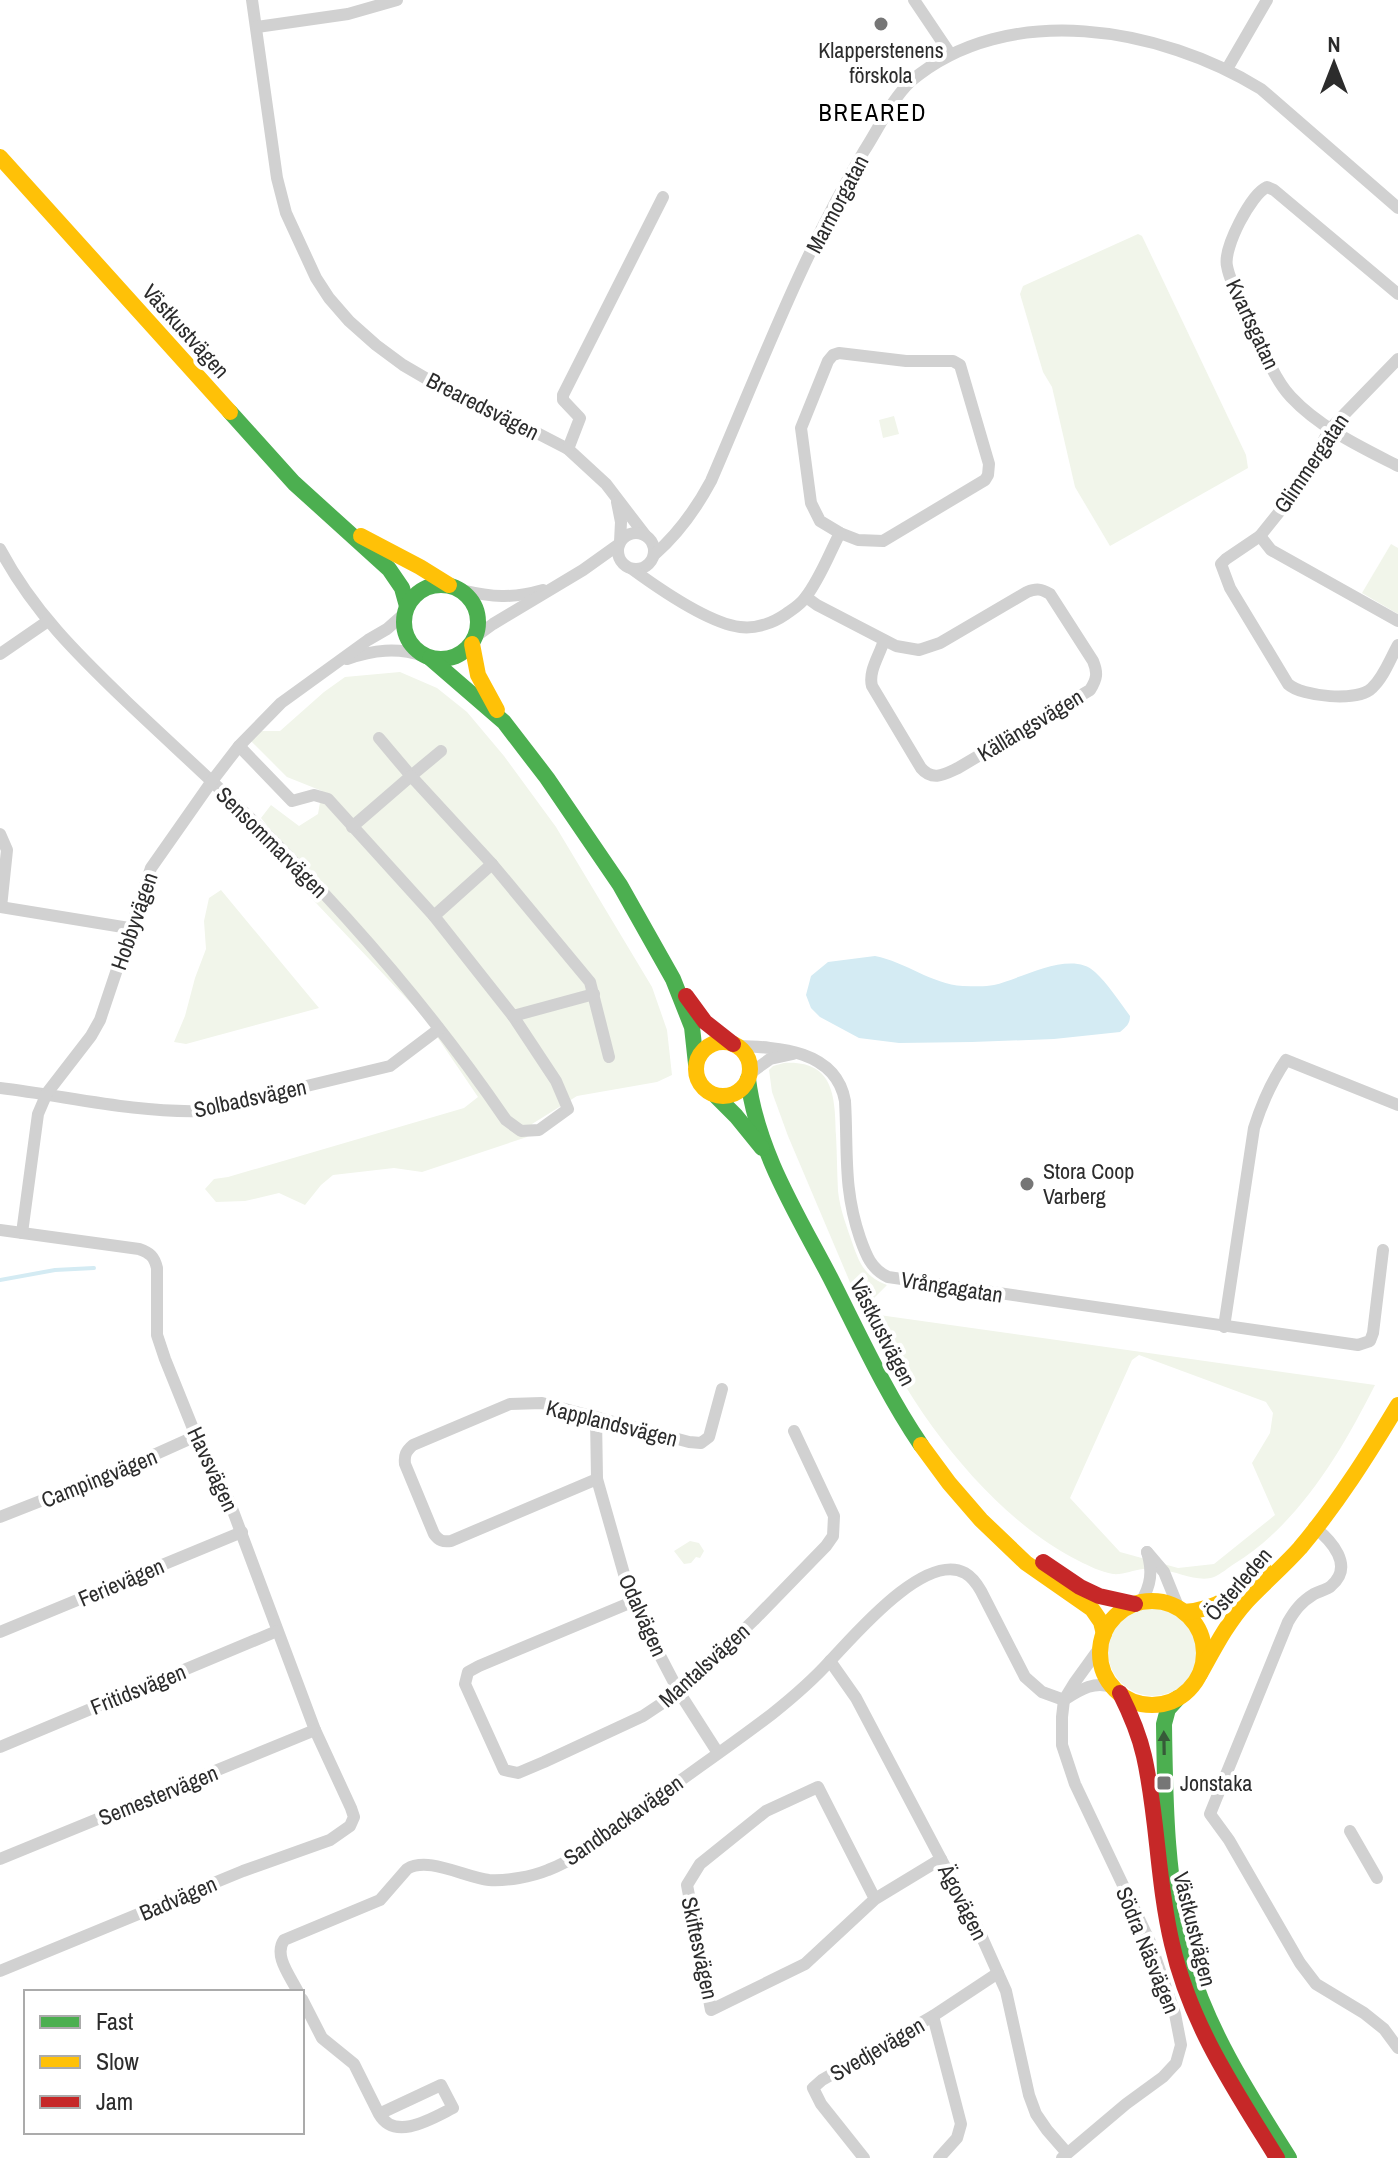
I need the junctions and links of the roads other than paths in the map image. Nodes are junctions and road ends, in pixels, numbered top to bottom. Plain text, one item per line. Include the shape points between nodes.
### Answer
1 (252, 0) edge
2 (397, 0) edge
3 (914, 0) edge
4 (1267, 0) edge
5 (257, 27) junction
6 (949, 52) junction
7 (1227, 69) junction
8 (0, 157) edge
9 (663, 197) dead end
10 (1398, 208) edge
11 (1398, 294) edge
12 (1398, 359) edge
13 (1330, 429) junction
14 (568, 449) junction
15 (1398, 466) edge
16 (616, 499) junction
17 (345, 529) junction
18 (677, 530) junction
19 (840, 533) junction
20 (646, 536) junction
21 (1260, 536) junction
22 (619, 544) junction
23 (0, 549) edge
24 (654, 556) junction
25 (628, 567) junction
26 (583, 570) junction
27 (557, 585) junction
28 (456, 588) junction
29 (664, 591) junction
30 (806, 597) junction
31 (406, 610) junction
32 (48, 621) junction
33 (1398, 621) edge
34 (884, 640) junction
35 (474, 641) junction
36 (1398, 645) edge
37 (0, 654) edge
38 (427, 657) junction
39 (340, 662) junction
40 (504, 722) junction
41 (379, 738) dead end
42 (239, 746) junction
43 (441, 751) dead end
44 (411, 776) junction
45 (212, 781) junction
46 (352, 827) junction
47 (0, 834) edge
48 (492, 864) junction
49 (0, 907) edge
50 (434, 916) junction
51 (129, 928) junction
52 (673, 979) junction
53 (594, 994) junction
54 (513, 1016) junction
55 (439, 1029) junction
56 (735, 1045) junction
57 (800, 1054) junction
58 (609, 1057) dead end
59 (696, 1064) junction
60 (749, 1076) junction
61 (0, 1088) edge
62 (47, 1093) junction
63 (716, 1096) junction
64 (1398, 1105) edge
65 (767, 1154) junction
66 (0, 1230) edge
67 (22, 1233) junction
68 (1383, 1250) dead end
69 (1224, 1327) junction
70 (722, 1389) dead end
71 (1398, 1405) edge
72 (596, 1417) junction
73 (794, 1431) dead end
74 (196, 1436) junction
75 (597, 1479) junction
76 (0, 1517) edge
77 (979, 1518) junction
78 (1314, 1527) junction
79 (242, 1532) junction
80 (632, 1602) junction
81 (1138, 1603) junction
82 (1181, 1610) junction
83 (277, 1631) junction
84 (0, 1632) edge
85 (1103, 1640) junction
86 (830, 1661) junction
87 (1200, 1674) junction
88 (1118, 1691) junction
89 (679, 1692) junction
90 (1178, 1698) junction
91 (1064, 1700) junction
92 (315, 1730) junction
93 (0, 1747) edge
94 (718, 1753) junction
95 (353, 1822) joint
96 (1350, 1831) dead end
97 (0, 1859) edge
98 (941, 1859) junction
99 (1377, 1878) dead end
100 (875, 1899) junction
101 (0, 1971) edge
102 (998, 1973) junction
103 (297, 1990) edge
104 (304, 2003) edge
105 (933, 2016) junction
106 (1398, 2048) edge
107 (379, 2114) junction
108 (1065, 2156) edge
109 (864, 2158) edge
110 (939, 2158) edge
111 (1277, 2158) edge
112 (1289, 2158) edge

1 - 5 street, Brearedsvägen
2 - 5 street via 348,14
3 - 6 street
4 - 7 street
5 - 14 street, Brearedsvägen via 286,213 329,298 403,365
6 - 7 street, Marmorgatan via 1011,30 1085,28 1163,43
6 - 18 street, Marmorgatan via 899,96 837,196 711,481
7 - 10 street, Marmorgatan via 1261,89
8 - 17 street, Västkustvägen via 294,483
9 - 14 street via 563,395 580,418
11 - 13 street, Kvartsgatan via 1267,187 1232,239 1227,267 1283,387
12 - 13 street, Glimmergatan
13 - 15 street
13 - 21 street, Glimmergatan via 1296,491
14 - 16 street, Brearedsvägen
16 - 20 street, Brearedsvägen
16 - 22 street
17 - 28 street, Västkustvägen
17 - 31 street, Västkustvägen via 389,569 402,588
18 - 20 street
18 - 24 street, Marmorgatan
19 - 19 street via 813,510 801,436 828,361 839,353 957,362 989,464 985,480 883,541 866,542
19 - 30 street
20 - 22 street via 633,533
20 - 24 street
21 - 33 street, Glimmergatan via 1271,550
21 - 36 street, Glimmergatan via 1226,559 1222,571 1294,689 1310,694 1366,693 1381,678
22 - 25 street via 618,556
22 - 26 street
23 - 32 street, Sensommarvägen
24 - 25 street via 644,567
24 - 29 street
25 - 26 street via 609,563
25 - 29 street
26 - 27 street
27 - 28 street via 502,597
27 - 35 street
28 - 31 street via 429,587 414,596
28 - 35 street via 470,598 478,614
29 - 30 street via 741,627 779,618
30 - 34 street
31 - 38 street via 409,641
31 - 39 street, Hobbyvägen
32 - 37 street
32 - 45 street, Sensommarvägen
34 - 34 street, Källängsvägen via 907,649 928,648 1027,592 1043,590 1098,672 1090,690 934,777 921,768 872,686
35 - 38 street via 453,658
35 - 40 street, Västkustvägen via 478,675
38 - 39 street, Hobbyvägen via 396,649
38 - 40 street, Västkustvägen
39 - 42 street, Hobbyvägen via 281,703
40 - 52 street, Västkustvägen via 620,885
41 - 44 street
42 - 45 street, Hobbyvägen
42 - 46 street via 292,801 314,795 328,799
43 - 44 street
44 - 46 street
44 - 48 street
45 - 51 street, Hobbyvägen via 151,868
45 - 55 street, Sensommarvägen via 362,934
46 - 50 street
47 - 49 street via 7,850
48 - 50 street
48 - 53 street via 590,982
49 - 51 street
50 - 54 street
51 - 62 street, Hobbyvägen via 100,1020
52 - 56 street, Västkustvägen via 705,1022
52 - 59 street, Västkustvägen via 692,1027
53 - 54 street
53 - 58 street
54 - 55 street, Sensommarvägen via 568,1109 539,1130 521,1131 506,1120
55 - 62 street, Solbadsvägen via 390,1066 202,1111 148,1109
56 - 57 street, Vrångagatan
56 - 59 street via 711,1045
56 - 60 street, Västkustvägen via 748,1059
57 - 60 street via 770,1059
57 - 69 street, Vrångagatan via 827,1067 843,1094 851,1211 866,1253 880,1273
59 - 63 street, Västkustvägen via 700,1084
60 - 63 street via 736,1093
60 - 65 street, Västkustvägen
61 - 62 street, Solbadsvägen
62 - 67 street, Hobbyvägen via 38,1114
63 - 65 street, Västkustvägen
64 - 69 street via 1286,1060 1272,1080 1254,1128
65 - 77 street, Västkustvägen via 893,1401 954,1492
66 - 67 street, Havsvägen
67 - 74 street, Havsvägen via 139,1249 155,1258 157,1335
68 - 69 street, Vrångagatan via 1373,1333 1366,1344
70 - 72 street, Kapplandsvägen via 709,1437 701,1443
71 - 78 street, Österleden
72 - 75 street, Odalvägen
72 - 75 street, Kapplandsvägen via 542,1403 510,1404 413,1445 404,1456 434,1534 443,1542
73 - 89 street, Mantalsvägen via 834,1516 833,1536
74 - 76 street, Campingvägen
74 - 79 street, Havsvägen
75 - 80 street, Odalvägen
77 - 81 street, Västkustvägen via 1080,1587
77 - 85 street, Västkustvägen via 1017,1556 1092,1609 1101,1622
78 - 82 street, Österleden via 1220,1604 1205,1611
78 - 87 street, Österleden via 1246,1602
78 - 106 street via 1335,1547 1339,1572 1331,1586 1294,1611 1210,1814 1316,1984 1364,2013
79 - 83 street, Havsvägen
79 - 84 street, Ferievägen
80 - 89 street, Odalvägen
80 - 89 street, Mantalsvägen via 468,1672 465,1684 504,1770 518,1773 643,1716
81 - 82 street via 1165,1602
81 - 82 street via 1151,1577 1147,1552 1160,1565
81 - 85 street via 1116,1615
82 - 87 street via 1203,1640
83 - 92 street, Havsvägen
83 - 93 street, Fritidsvägen
85 - 88 street via 1103,1669
85 - 91 street
86 - 91 street, Sandbackavägen via 896,1596 939,1571 957,1570 981,1591 1025,1677 1042,1692
86 - 94 street, Sandbackavägen
86 - 98 street, Ägovägen via 856,1698
87 - 90 street
88 - 90 street via 1148,1704
88 - 91 street via 1091,1685
88 - 111 street, Västkustvägen via 1144,1755 1157,1869 1193,2013
89 - 94 street, Odalvägen
112 -> 90 street, Västkustvägen via 1223,2046 1189,1964 1179,1923 1167,1837 1164,1739 1166,1714
91 - 108 street, Södra Näsvägen via 1061,1732 1066,1761 1150,1942 1181,2045 1171,2070
92 - 95 street, Havsvägen
92 - 97 street, Semestervägen
94 - 103 street, Sandbackavägen via 549,1870 490,1880 413,1865 380,1900 284,1940 280,1956
95 - 101 street, Badvägen via 330,1840
96 - 99 street
98 - 100 street, Skiftesvägen
98 - 102 street, Ägovägen
100 - 100 street, Skiftesvägen via 818,1787 766,1811 700,1864 687,1885 711,2010 805,1964
102 - 105 street, Svedjevägen
102 - 108 street, Ägovägen via 1029,2095
104 - 107 street via 322,2038 354,2064
105 - 109 street, Svedjevägen via 813,2088
105 - 110 street, Svedjevägen via 961,2124 957,2138
107 - 107 street via 386,2122 412,2127 453,2108 441,2085

